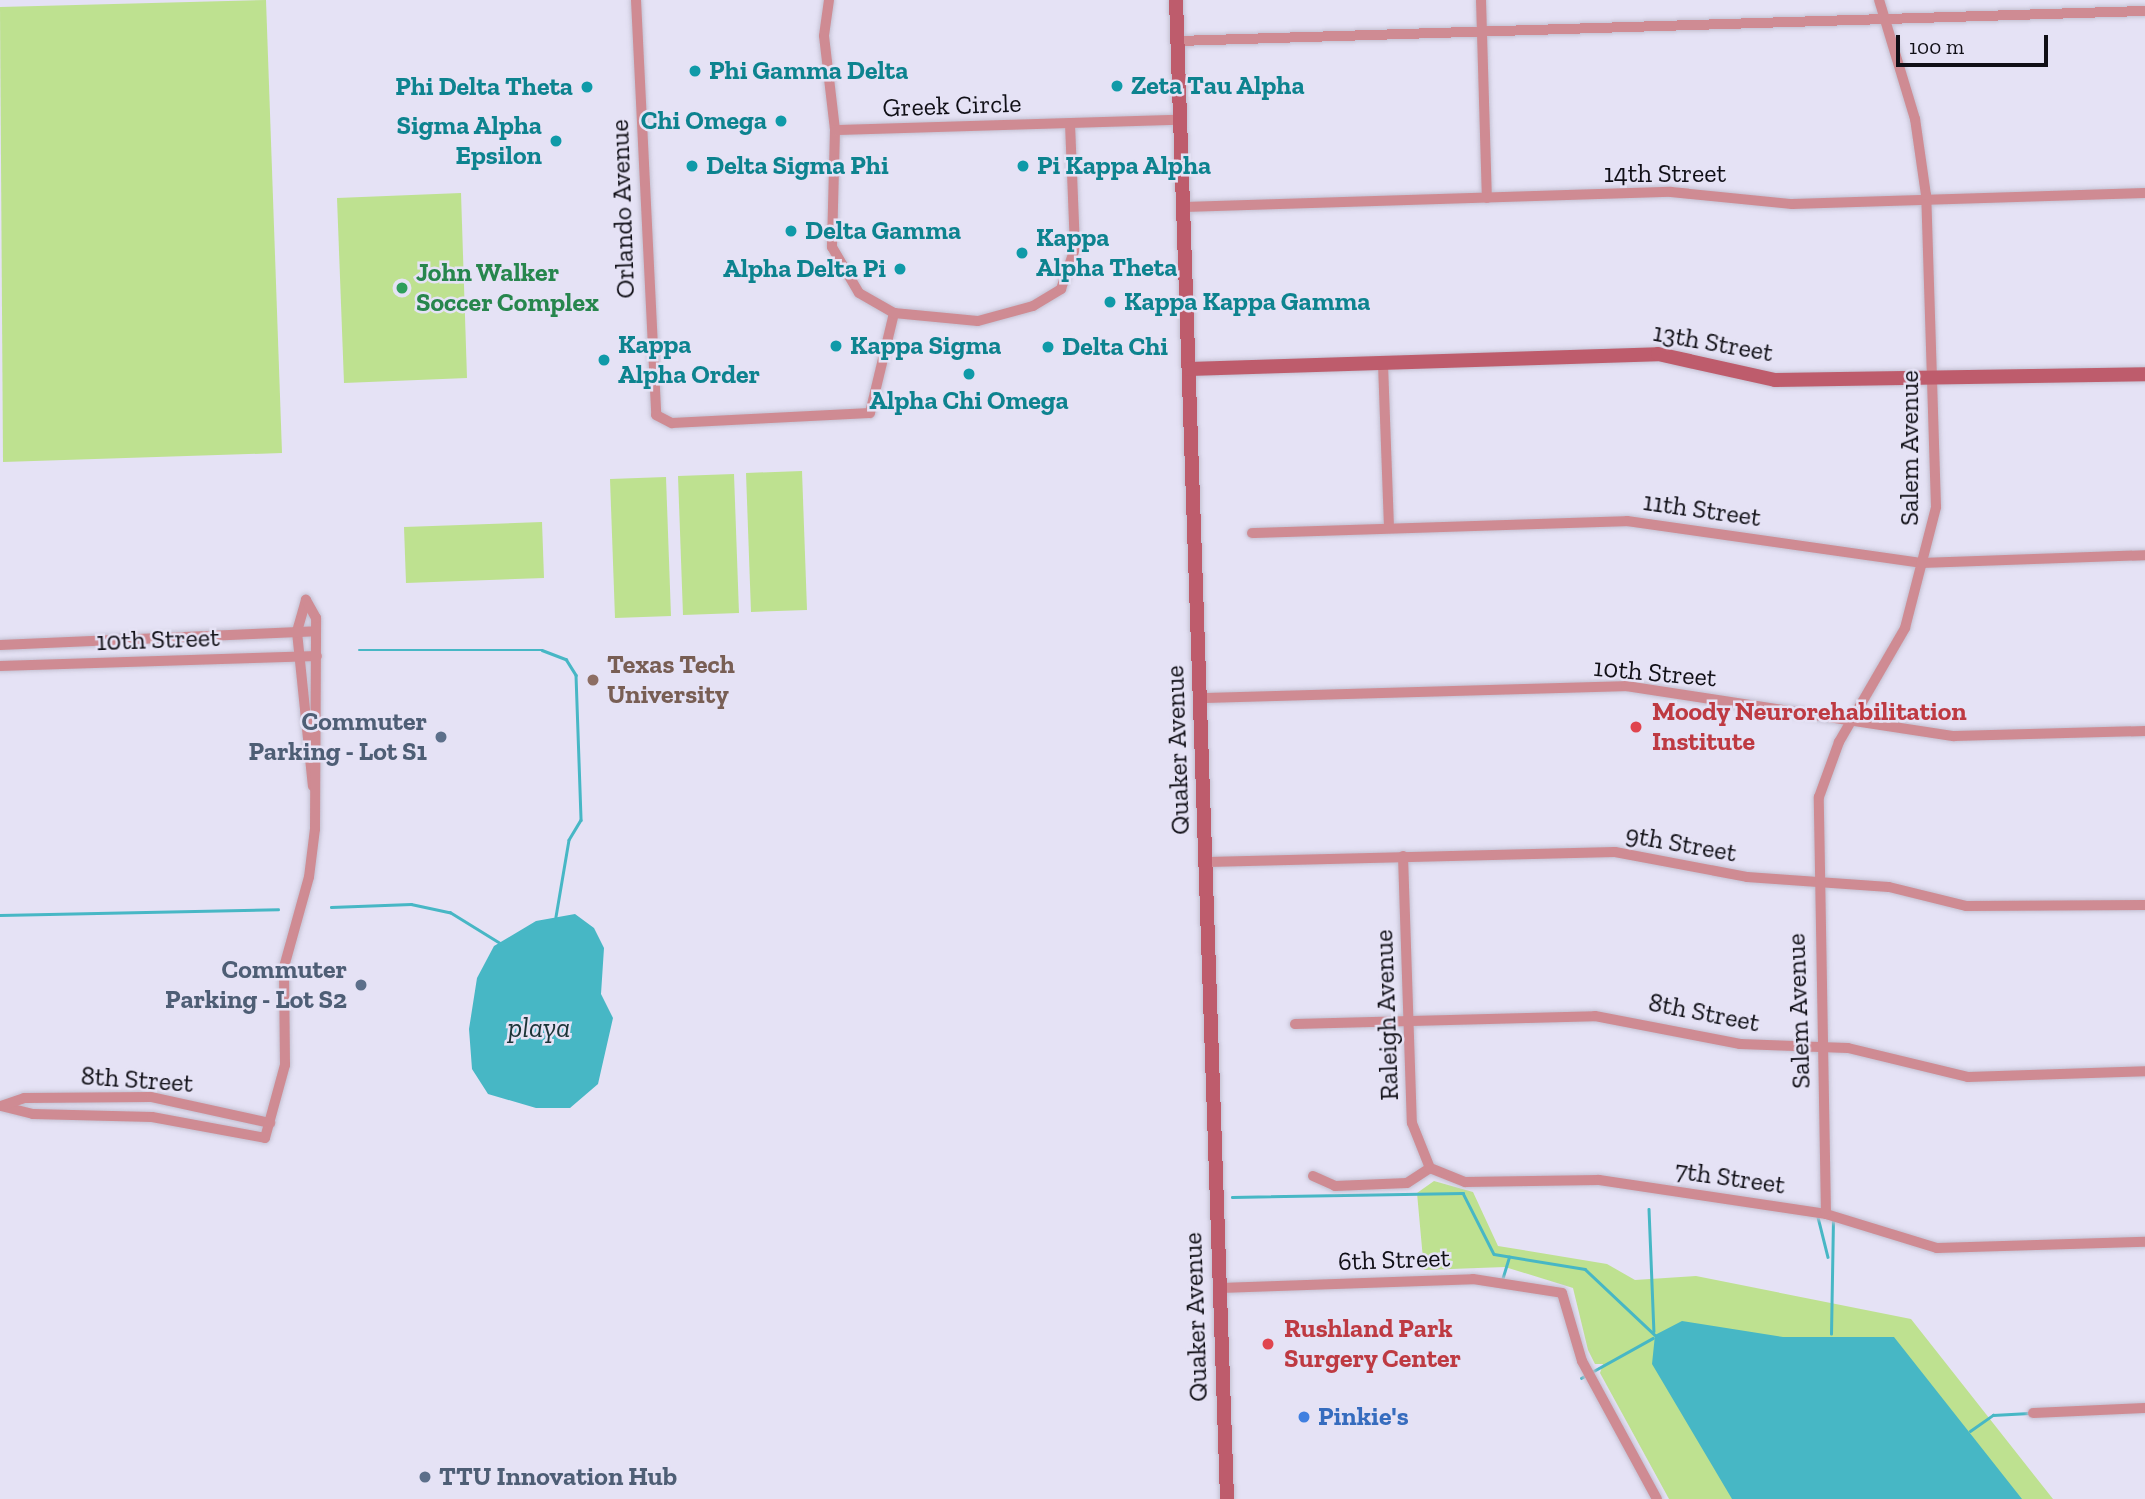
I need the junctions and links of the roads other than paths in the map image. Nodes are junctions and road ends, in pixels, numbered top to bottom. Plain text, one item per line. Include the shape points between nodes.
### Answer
1 (636, 0) edge
2 (828, 0) edge
3 (1176, 0) edge
4 (1481, 0) edge
5 (1879, 0) edge
6 (2145, 11) edge
7 (1883, 21) junction
8 (1482, 30) junction
9 (1178, 41) junction
10 (1181, 120) junction
11 (1070, 124) junction
12 (835, 130) junction
13 (2145, 193) edge
14 (1487, 198) junction
15 (1926, 199) junction
16 (1184, 207) junction
17 (894, 313) junction
18 (1383, 365) junction
19 (1189, 369) junction
20 (2145, 374) edge
21 (1932, 380) junction
22 (1389, 528) junction
23 (1252, 533) dead end
24 (2145, 555) edge
25 (1926, 563) junction
26 (316, 631) junction
27 (297, 632) junction
28 (0, 645) edge
29 (317, 656) junction
30 (298, 657) junction
31 (0, 666) edge
32 (1201, 698) junction
33 (1852, 720) junction
34 (2145, 731) edge
35 (313, 787) junction
36 (1403, 856) junction
37 (1206, 863) junction
38 (1816, 879) junction
39 (2145, 905) edge
40 (1408, 1020) junction
41 (1295, 1024) dead end
42 (1821, 1048) junction
43 (2145, 1071) edge
44 (1, 1106) edge
45 (270, 1123) junction
46 (1430, 1168) junction
47 (1313, 1176) dead end
48 (1826, 1214) junction
49 (2145, 1242) edge
50 (1220, 1287) junction
51 (2145, 1408) edge
52 (2033, 1413) dead end
53 (1227, 1499) edge
54 (1657, 1499) edge

1 - 17 street, Orlando Avenue via 656,415 672,423 866,414 875,408 878,363
2 - 12 street via 824,36
3 - 9 main road, Quaker Avenue
4 - 8 street
5 - 7 street, Salem Avenue
6 - 7 street
7 - 8 street
7 - 15 street, Salem Avenue via 1915,119
8 - 9 street
8 - 14 street
9 - 10 main road, Quaker Avenue
10 - 11 street, Greek Circle
10 - 16 main road, Quaker Avenue
11 - 12 street, Greek Circle
11 - 17 street via 1076,248 1061,289 1033,306 978,321
12 - 17 street via 832,247 859,293
13 - 15 street, 14th Street
14 - 15 street, 14th Street via 1710,192 1767,204
14 - 16 street, 14th Street
15 - 21 street, Salem Avenue
16 - 19 main road, Quaker Avenue
18 - 19 main road, 13th Street
18 - 21 main road, 13th Street via 1658,354 1775,380
18 - 22 street
19 - 32 main road, Quaker Avenue
20 - 21 main road, 13th Street
21 - 25 street, Salem Avenue via 1936,507
22 - 23 street, 11th Street
22 - 25 street, 11th Street via 1627,521
24 - 25 street, 11th Street
25 - 33 street, Salem Avenue via 1905,628
26 - 27 street, 10th Street
26 - 27 street via 306,600
26 - 29 street
27 - 28 street, 10th Street
27 - 30 street
29 - 30 street, 10th Street
29 - 35 street via 319,767
30 - 31 street, 10th Street
30 - 35 street
32 - 33 street, 10th Street via 1626,686
32 - 37 main road, Quaker Avenue
33 - 34 street, 10th Street via 1954,736
33 - 38 street, Salem Avenue via 1819,797
35 - 45 street via 309,877 284,967 285,1065
36 - 37 street, 9th Street
36 - 38 street, 9th Street via 1615,852 1747,877
36 - 40 street, Raleigh Avenue
37 - 50 main road, Quaker Avenue
38 - 39 street, 9th Street via 1966,906
38 - 42 street, Salem Avenue
40 - 41 street, 8th Street
40 - 42 street, 8th Street via 1595,1016 1740,1044
40 - 46 street, Raleigh Avenue via 1412,1123
42 - 43 street, 8th Street via 1968,1077
42 - 48 street, Salem Avenue
44 - 45 street, 8th Street via 24,1098 151,1097
44 - 45 street, 8th Street via 33,1114 152,1117 265,1138
46 - 47 street via 1407,1183 1335,1186
46 - 48 street, 7th Street via 1465,1182 1584,1179
48 - 49 street, 7th Street via 1937,1248
50 - 53 main road, Quaker Avenue
50 - 54 street, 6th Street via 1473,1279 1545,1287 1565,1298 1582,1361
51 - 52 street

